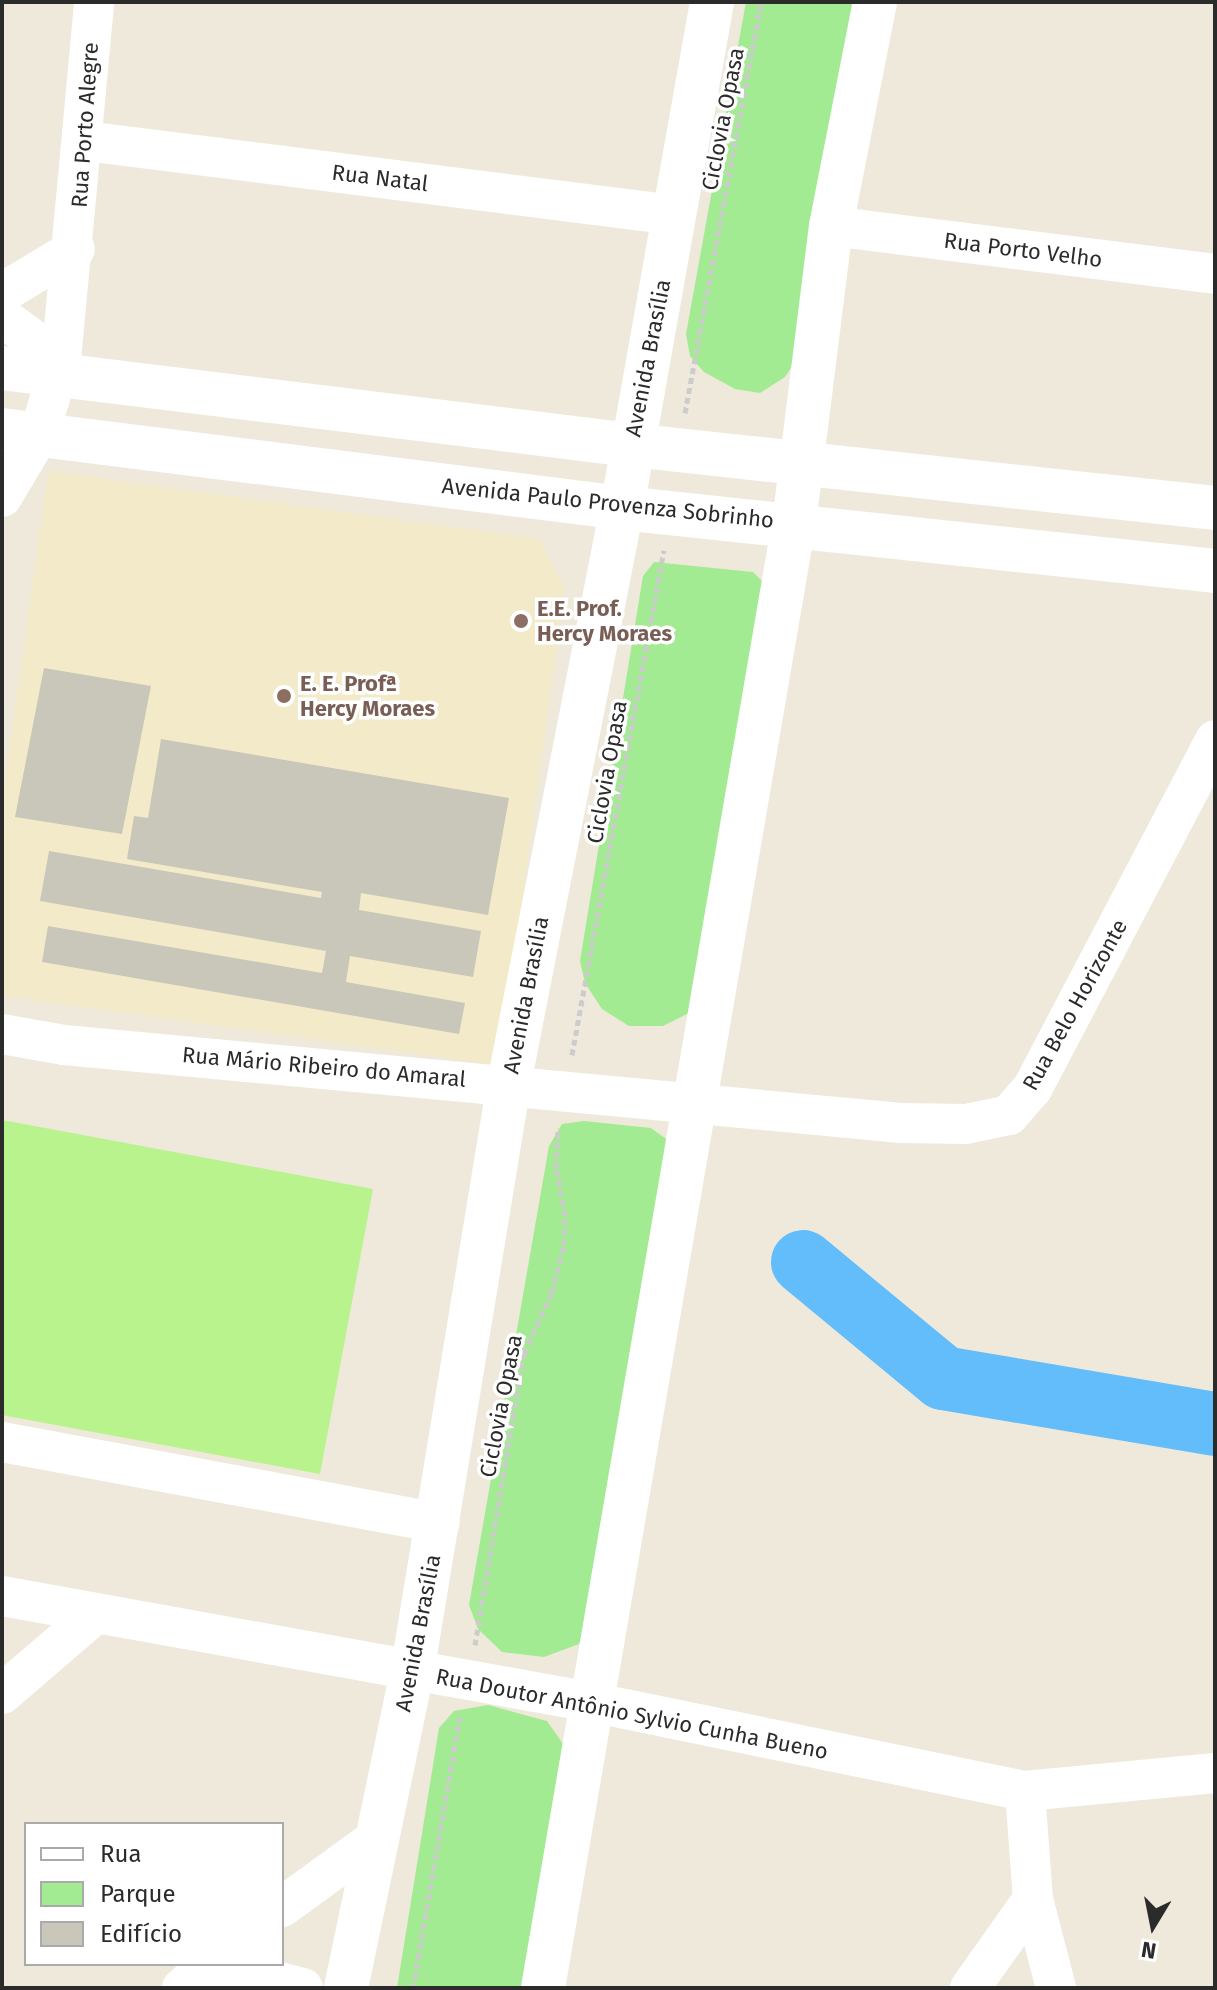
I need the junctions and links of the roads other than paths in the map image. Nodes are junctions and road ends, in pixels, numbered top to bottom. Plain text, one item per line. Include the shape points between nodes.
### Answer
1 (94, 2) edge
2 (712, 2) edge
3 (875, 2) edge
4 (85, 141) junction
5 (675, 215) junction
6 (831, 226) junction
7 (75, 249) junction
8 (1215, 274) edge
9 (2, 293) edge
10 (2, 317) edge
11 (2, 368) edge
12 (59, 368) junction
13 (21, 433) edge
14 (631, 445) junction
15 (802, 464) junction
16 (2, 497) edge
17 (622, 508) junction
18 (1215, 508) edge
19 (794, 523) junction
20 (1215, 571) edge
21 (1215, 740) edge
22 (2, 1034) edge
23 (509, 1083) junction
24 (694, 1105) junction
25 (2, 1442) edge
26 (440, 1523) junction
27 (2, 1596) edge
28 (94, 1615) junction
29 (412, 1673) junction
30 (2, 1694) edge
31 (596, 1703) junction
32 (1215, 1773) edge
33 (1025, 1791) junction
34 (373, 1841) junction
35 (1033, 1899) junction
36 (284, 1906) edge
37 (208, 1966) edge
38 (220, 1966) edge
39 (182, 1988) edge
40 (303, 1988) edge
41 (346, 1988) edge
42 (543, 1988) edge
43 (970, 1988) edge
44 (1056, 1988) edge

1 - 4 street, Rua Porto Alegre
2 - 5 main road, Avenida Brasília
3 - 6 main road
4 - 5 street, Rua Natal
4 - 7 street, Rua Porto Alegre
5 - 14 main road, Avenida Brasília
6 - 8 street, Rua Porto Velho
6 - 15 main road
7 - 9 street
7 - 12 street, Rua Porto Alegre
10 - 12 street
11 - 12 main road
12 - 13 street, Rua Porto Alegre
12 - 14 main road
13 - 16 street, Rua Porto Alegre
13 - 17 main road, Avenida Paulo Provenza Sobrinho
14 - 15 main road
14 - 17 main road, Avenida Brasília
15 - 18 main road
15 - 19 main road
17 - 19 main road, Avenida Paulo Provenza Sobrinho
17 - 23 main road, Avenida Brasília
19 - 20 main road, Avenida Paulo Provenza Sobrinho
19 - 24 main road
21 - 24 street, Rua Belo Horizonte via 1032,1089 1009,1115 966,1124 901,1123
22 - 23 street, Rua Mário Ribeiro do Amaral via 64,1045
23 - 24 street, Rua Mário Ribeiro do Amaral
23 - 26 main road, Avenida Brasília
24 - 31 main road
25 - 26 street
26 - 29 main road, Avenida Brasília
27 - 28 street, Rua Doutor Antônio Sylvio Cunha Bueno
28 - 29 street, Rua Doutor Antônio Sylvio Cunha Bueno
28 - 30 street
29 - 31 street, Rua Doutor Antônio Sylvio Cunha Bueno
29 - 34 main road, Avenida Brasília
31 - 33 street, Rua Doutor Antônio Sylvio Cunha Bueno
31 - 42 main road
32 - 33 street, Rua Doutor Antônio Sylvio Cunha Bueno
33 - 35 street
34 - 36 street
34 - 41 main road, Avenida Brasília
35 - 43 street
35 - 44 street
37 - 39 street
38 - 40 street

